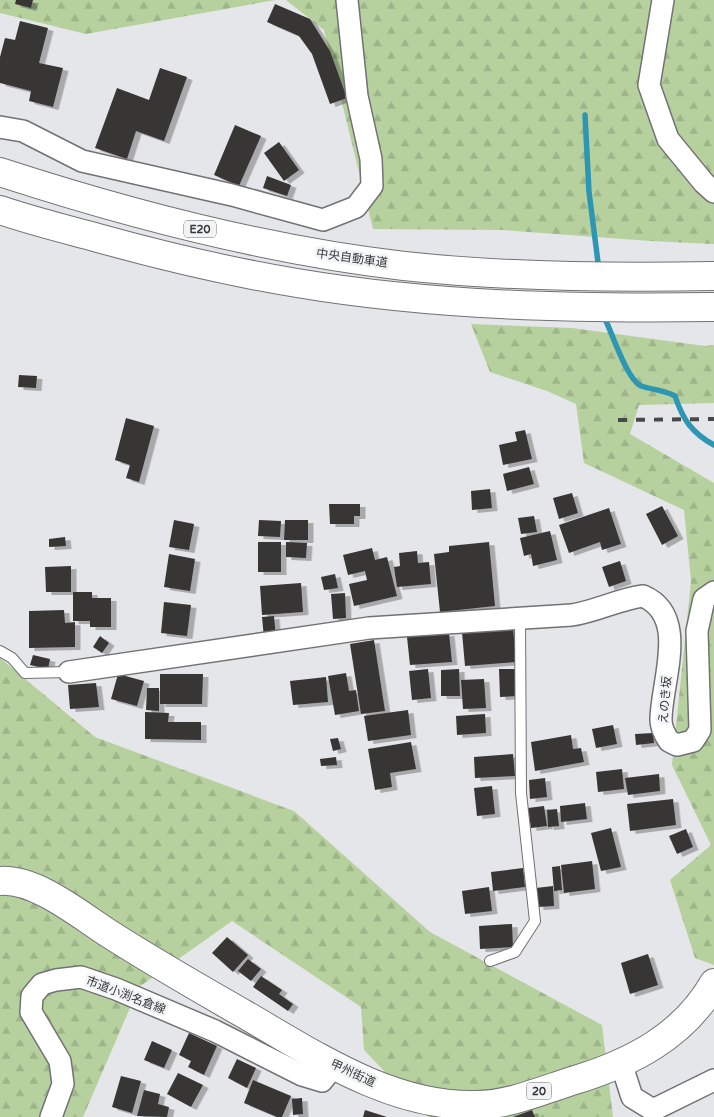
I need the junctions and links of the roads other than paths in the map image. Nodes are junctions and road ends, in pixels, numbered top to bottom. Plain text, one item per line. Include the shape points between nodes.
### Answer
1 (347, 0) edge
2 (663, 0) edge
3 (0, 127) edge
4 (0, 172) edge
5 (714, 192) edge
6 (0, 210) edge
7 (714, 276) edge
8 (714, 307) edge
9 (714, 592) edge
10 (520, 618) junction
11 (0, 652) edge
12 (69, 672) joint
13 (0, 881) edge
14 (490, 961) dead end
15 (714, 983) edge
16 (621, 1063) junction
17 (335, 1066) junction
18 (714, 1080) edge
19 (51, 1117) edge

1 - 3 street via 372,186 356,207 323,220 232,195 82,161 23,132
2 - 5 street via 649,85 668,139
4 - 7 highway, 中央自動車道 / E20 via 154,219 315,253 404,266 546,276
6 - 8 highway via 158,254 297,283 403,296 561,307
9 - 10 street, えのき坂 via 704,600 696,631 700,730 693,741 677,745 669,742 661,720 669,662 669,630 664,612 658,605 643,596 594,611
10 - 12 street via 369,628
10 - 14 lane via 521,794 535,921 515,952
11 - 12 lane via 12,658 25,673
13 - 17 highway, 甲州街道 / 20 via 50,896 144,957
15 - 16 highway, 甲州街道 / 20 via 697,1008 675,1030 651,1049
16 - 17 highway, 甲州街道 / 20 via 504,1102 477,1105 424,1100 385,1088
16 - 18 street via 632,1097 653,1110
17 - 19 street, 市道小渕名倉線 via 322,1081 302,1075 215,1031 116,989 80,978 56,980 42,984 32,996 31,1012 60,1061 63,1084

